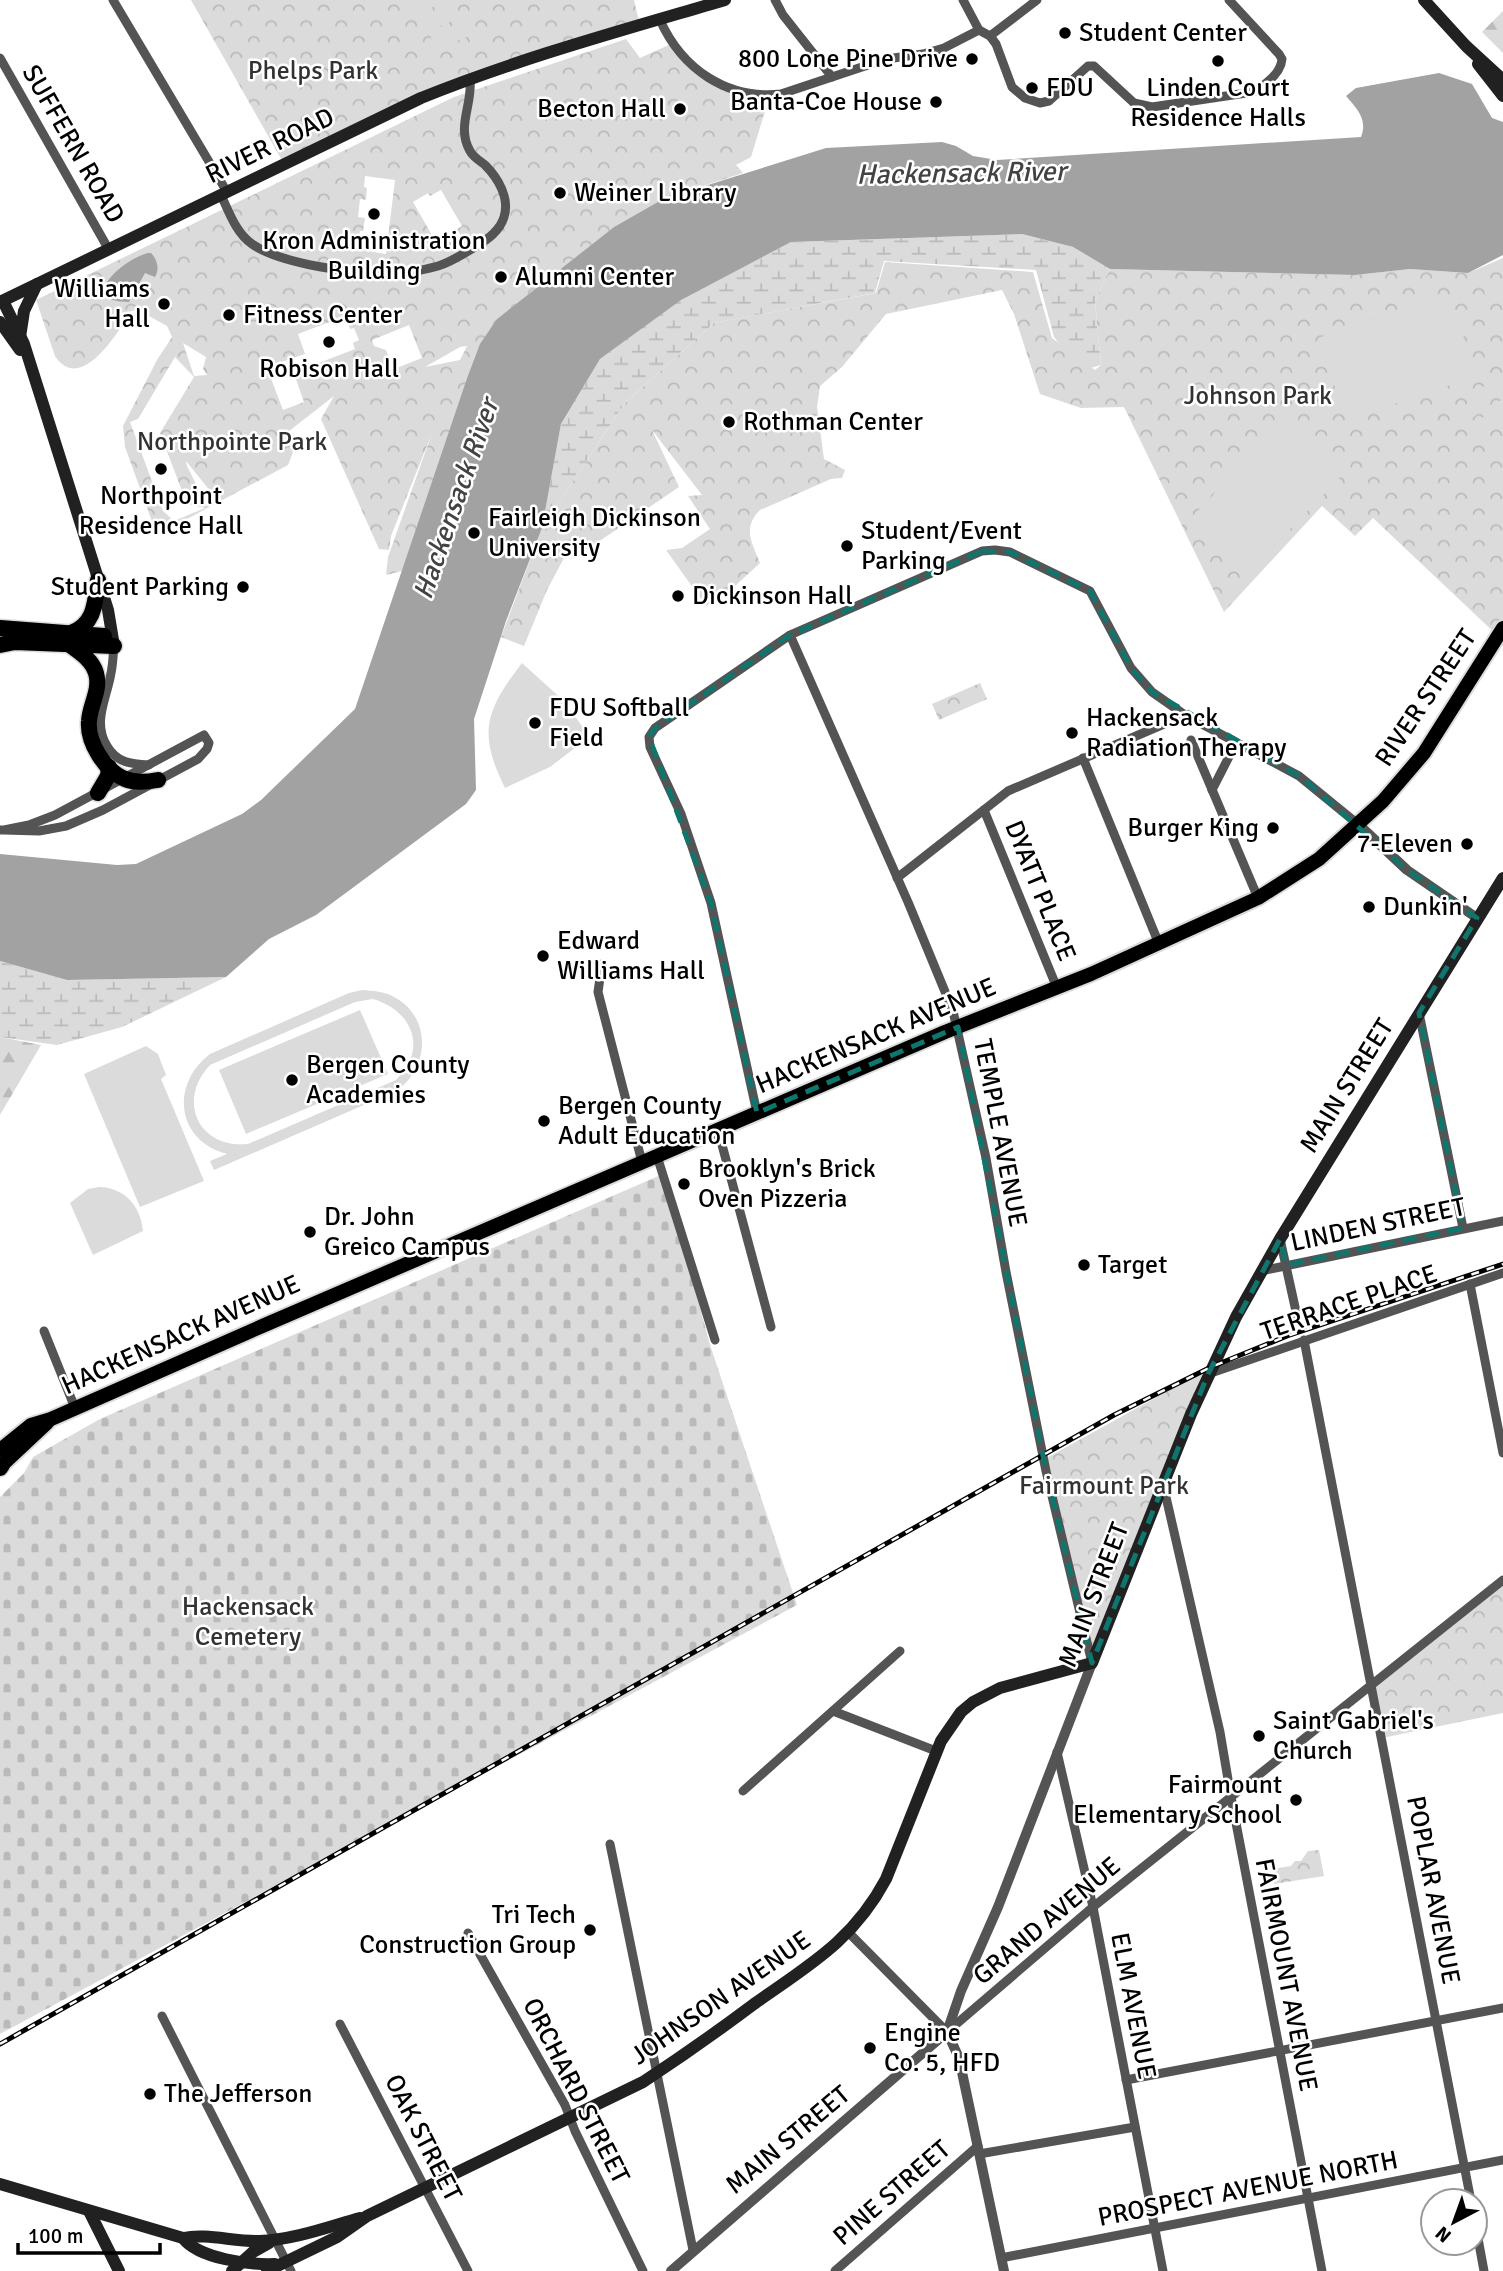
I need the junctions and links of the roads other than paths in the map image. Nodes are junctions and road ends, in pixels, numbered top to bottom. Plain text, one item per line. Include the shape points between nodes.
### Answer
1 (113, 0) edge
2 (722, 0) edge
3 (775, 0) edge
4 (963, 0) edge
5 (1037, 0) edge
6 (1229, 0) edge
7 (1424, 0) edge
8 (660, 20) junction
9 (979, 30) junction
10 (990, 36) junction
11 (1466, 46) junction
12 (0, 58) edge
13 (832, 77) junction
14 (470, 79) junction
15 (1503, 80) edge
16 (1503, 96) edge
17 (224, 194) junction
18 (109, 250) junction
19 (37, 284) junction
20 (2, 301) edge
21 (0, 322) edge
22 (20, 337) junction
23 (29, 361) junction
24 (98, 580) junction
25 (0, 628) edge
26 (1503, 628) edge
27 (790, 635) junction
28 (70, 639) junction
29 (114, 641) junction
30 (0, 645) edge
31 (1185, 715) junction
32 (1191, 740) dead end
33 (1236, 743) junction
34 (1083, 758) junction
35 (108, 767) junction
36 (154, 773) junction
37 (125, 779) junction
38 (1212, 790) junction
39 (99, 793) junction
40 (984, 810) junction
41 (1359, 825) junction
42 (2, 830) edge
43 (897, 878) junction
44 (1503, 878) edge
45 (1258, 898) junction
46 (1477, 918) junction
47 (1160, 944) junction
48 (602, 964) dead end
49 (1057, 988) junction
50 (1419, 1013) junction
51 (958, 1027) junction
52 (757, 1113) junction
53 (718, 1130) junction
54 (657, 1156) junction
55 (642, 1162) junction
56 (1503, 1221) edge
57 (1463, 1228) junction
58 (1280, 1239) junction
59 (1286, 1265) junction
60 (1261, 1270) junction
61 (1503, 1273) edge
62 (1470, 1283) junction
63 (1297, 1316) dead end
64 (771, 1327) dead end
65 (44, 1331) dead end
66 (715, 1339) dead end
67 (1304, 1340) junction
68 (1208, 1374) junction
69 (75, 1408) junction
70 (1503, 1453) edge
71 (0, 1462) edge
72 (1163, 1482) junction
73 (1503, 1580) edge
74 (900, 1651) dead end
75 (1092, 1663) junction
76 (1371, 1684) junction
77 (833, 1711) junction
78 (1057, 1750) junction
79 (936, 1751) junction
80 (743, 1791) dead end
81 (1230, 1797) junction
82 (610, 1844) dead end
83 (1093, 1907) junction
84 (468, 1933) dead end
85 (849, 1933) junction
86 (1503, 2008) edge
87 (162, 2016) dead end
88 (1436, 2020) junction
89 (340, 2024) dead end
90 (947, 2032) junction
91 (1279, 2050) junction
92 (657, 2073) junction
93 (1126, 2080) junction
94 (570, 2118) junction
95 (1135, 2127) junction
96 (978, 2150) junction
97 (1503, 2160) edge
98 (1465, 2168) junction
99 (0, 2185) edge
100 (1468, 2187) edge
101 (425, 2188) junction
102 (1308, 2199) junction
103 (89, 2211) junction
104 (368, 2217) junction
105 (1156, 2230) junction
106 (183, 2238) junction
107 (275, 2240) junction
108 (693, 2250) junction
109 (1001, 2258) junction
110 (288, 2266) edge
111 (236, 2267) edge
112 (845, 2267) edge
113 (119, 2271) edge
114 (267, 2271) edge
115 (468, 2271) edge
116 (643, 2271) edge
117 (671, 2271) edge
118 (835, 2271) edge
119 (1004, 2271) edge
120 (1163, 2271) edge
121 (1322, 2271) edge

1 - 17 street
2 - 8 main road, RIVER ROAD
3 - 13 street
4 - 9 street
5 - 10 street
6 - 10 street via 1282,59 1278,72 1262,87 1238,95 1152,107 1134,103 1094,66 1087,66 1049,101 1040,103 1012,87
7 - 11 main road
8 - 13 street via 675,46 719,86 764,96
8 - 14 main road, RIVER ROAD
9 - 10 street
9 - 13 street via 944,48 886,59
11 - 15 main road
11 - 16 main road
12 - 18 street, SUFFERN ROAD
14 - 17 main road, RIVER ROAD
14 - 17 street via 464,136 470,153 488,168 507,202 501,225 488,239 449,262 394,274 306,264 259,249 241,235
17 - 18 main road, RIVER ROAD
18 - 19 main road, RIVER ROAD
19 - 20 main road, RIVER ROAD
19 - 22 main road via 24,311
20 - 22 main road, RIVER ROAD
21 - 23 main road, RIVER ROAD
22 - 23 main road, RIVER ROAD
23 - 24 main road, RIVER ROAD
24 - 28 highway via 88,623
24 - 29 main road, RIVER ROAD
25 - 28 highway
26 - 41 main road, RIVER STREET via 1424,753
27 - 31 street via 982,551 1010,552 1090,591 1139,679
27 - 43 street, TEMPLE AVENUE
27 - 52 street via 654,728 649,737 711,903
28 - 29 highway
28 - 30 highway
28 - 35 highway via 95,669 97,691 88,726
29 - 36 street via 100,734 113,756
31 - 33 street
31 - 34 street
32 - 38 street
33 - 38 street
33 - 41 street via 1301,777
34 - 40 street via 1008,791
34 - 47 street
35 - 37 highway
35 - 39 highway
36 - 36 street via 198,759 209,743 204,735
36 - 37 highway via 140,782
36 - 42 street via 103,810 66,826
37 - 39 street
38 - 45 street
39 - 42 street via 29,825
40 - 43 street
40 - 49 street, DYATT PLACE
41 - 45 main road, HACKENSACK AVENUE via 1319,859
41 - 46 street via 1409,871
43 - 51 street, TEMPLE AVENUE
44 - 46 main road, MAIN STREET
45 - 47 main road, HACKENSACK AVENUE
46 - 50 main road, MAIN STREET
47 - 49 main road, HACKENSACK AVENUE
48 - 55 street via 598,992
49 - 51 main road, HACKENSACK AVENUE
50 - 57 street
50 - 58 main road, MAIN STREET
51 - 52 main road, HACKENSACK AVENUE
51 - 75 street, TEMPLE AVENUE via 1045,1471
52 - 53 main road, HACKENSACK AVENUE
53 - 54 main road, HACKENSACK AVENUE
53 - 64 street
54 - 55 main road, HACKENSACK AVENUE
54 - 66 street
55 - 69 main road, HACKENSACK AVENUE
56 - 57 street, LINDEN STREET
57 - 59 street, LINDEN STREET
58 - 59 street
58 - 60 main road, MAIN STREET
59 - 60 street, LINDEN STREET
59 - 63 street
60 - 68 main road, MAIN STREET
61 - 62 street, TERRACE PLACE
62 - 67 street, TERRACE PLACE
62 - 70 street
65 - 69 street
67 - 68 street, TERRACE PLACE
67 - 76 street, POPLAR AVENUE
68 - 72 main road, MAIN STREET
69 - 71 main road, HACKENSACK AVENUE via 51,1419
72 - 75 main road, MAIN STREET
72 - 81 street, FAIRMOUNT AVENUE via 1220,1732
73 - 76 street, GRAND AVENUE
74 - 77 street
75 - 78 street, MAIN STREET
75 - 79 main road, JOHNSON AVENUE via 987,1693 961,1712
76 - 81 street, GRAND AVENUE
76 - 88 street, POPLAR AVENUE
77 - 79 street
77 - 80 street
78 - 83 street, ELM AVENUE
78 - 90 street, MAIN STREET
79 - 85 main road, JOHNSON AVENUE via 886,1879
81 - 83 street, GRAND AVENUE
81 - 91 street, FAIRMOUNT AVENUE
82 - 92 street
83 - 90 street, GRAND AVENUE
83 - 93 street, ELM AVENUE
84 - 94 street, ORCHARD STREET
85 - 90 street
85 - 92 main road, JOHNSON AVENUE
86 - 88 street
87 - 107 street
88 - 91 street
88 - 98 street, POPLAR AVENUE
89 - 101 street, OAK STREET
90 - 96 street via 959,2058
90 - 108 street, MAIN STREET
91 - 93 street
91 - 102 street, FAIRMOUNT AVENUE
92 - 94 main road, JOHNSON AVENUE
92 - 108 street
93 - 95 street, ELM AVENUE
94 - 101 main road, JOHNSON AVENUE
94 - 116 street, ORCHARD STREET
95 - 96 street, PINE STREET
95 - 105 street, ELM AVENUE
96 - 109 street
96 - 112 street, PINE STREET
97 - 98 street, PROSPECT AVENUE NORTH
98 - 100 street, POPLAR AVENUE
98 - 102 street, PROSPECT AVENUE NORTH
99 - 103 main road
101 - 104 main road, JOHNSON AVENUE
101 - 115 street, OAK STREET
102 - 105 street, PROSPECT AVENUE NORTH
102 - 121 street, FAIRMOUNT AVENUE
103 - 106 main road
103 - 113 main road
104 - 107 main road
104 - 110 main road, JOHNSON AVENUE
105 - 109 street, PROSPECT AVENUE NORTH
105 - 120 street, ELM AVENUE
106 - 107 main road
106 - 111 main road via 189,2246
107 - 110 street
107 - 111 main road
108 - 117 street, MAIN STREET
109 - 119 street
110 - 111 main road
110 - 114 main road, JOHNSON AVENUE
112 - 118 street, PINE STREET

